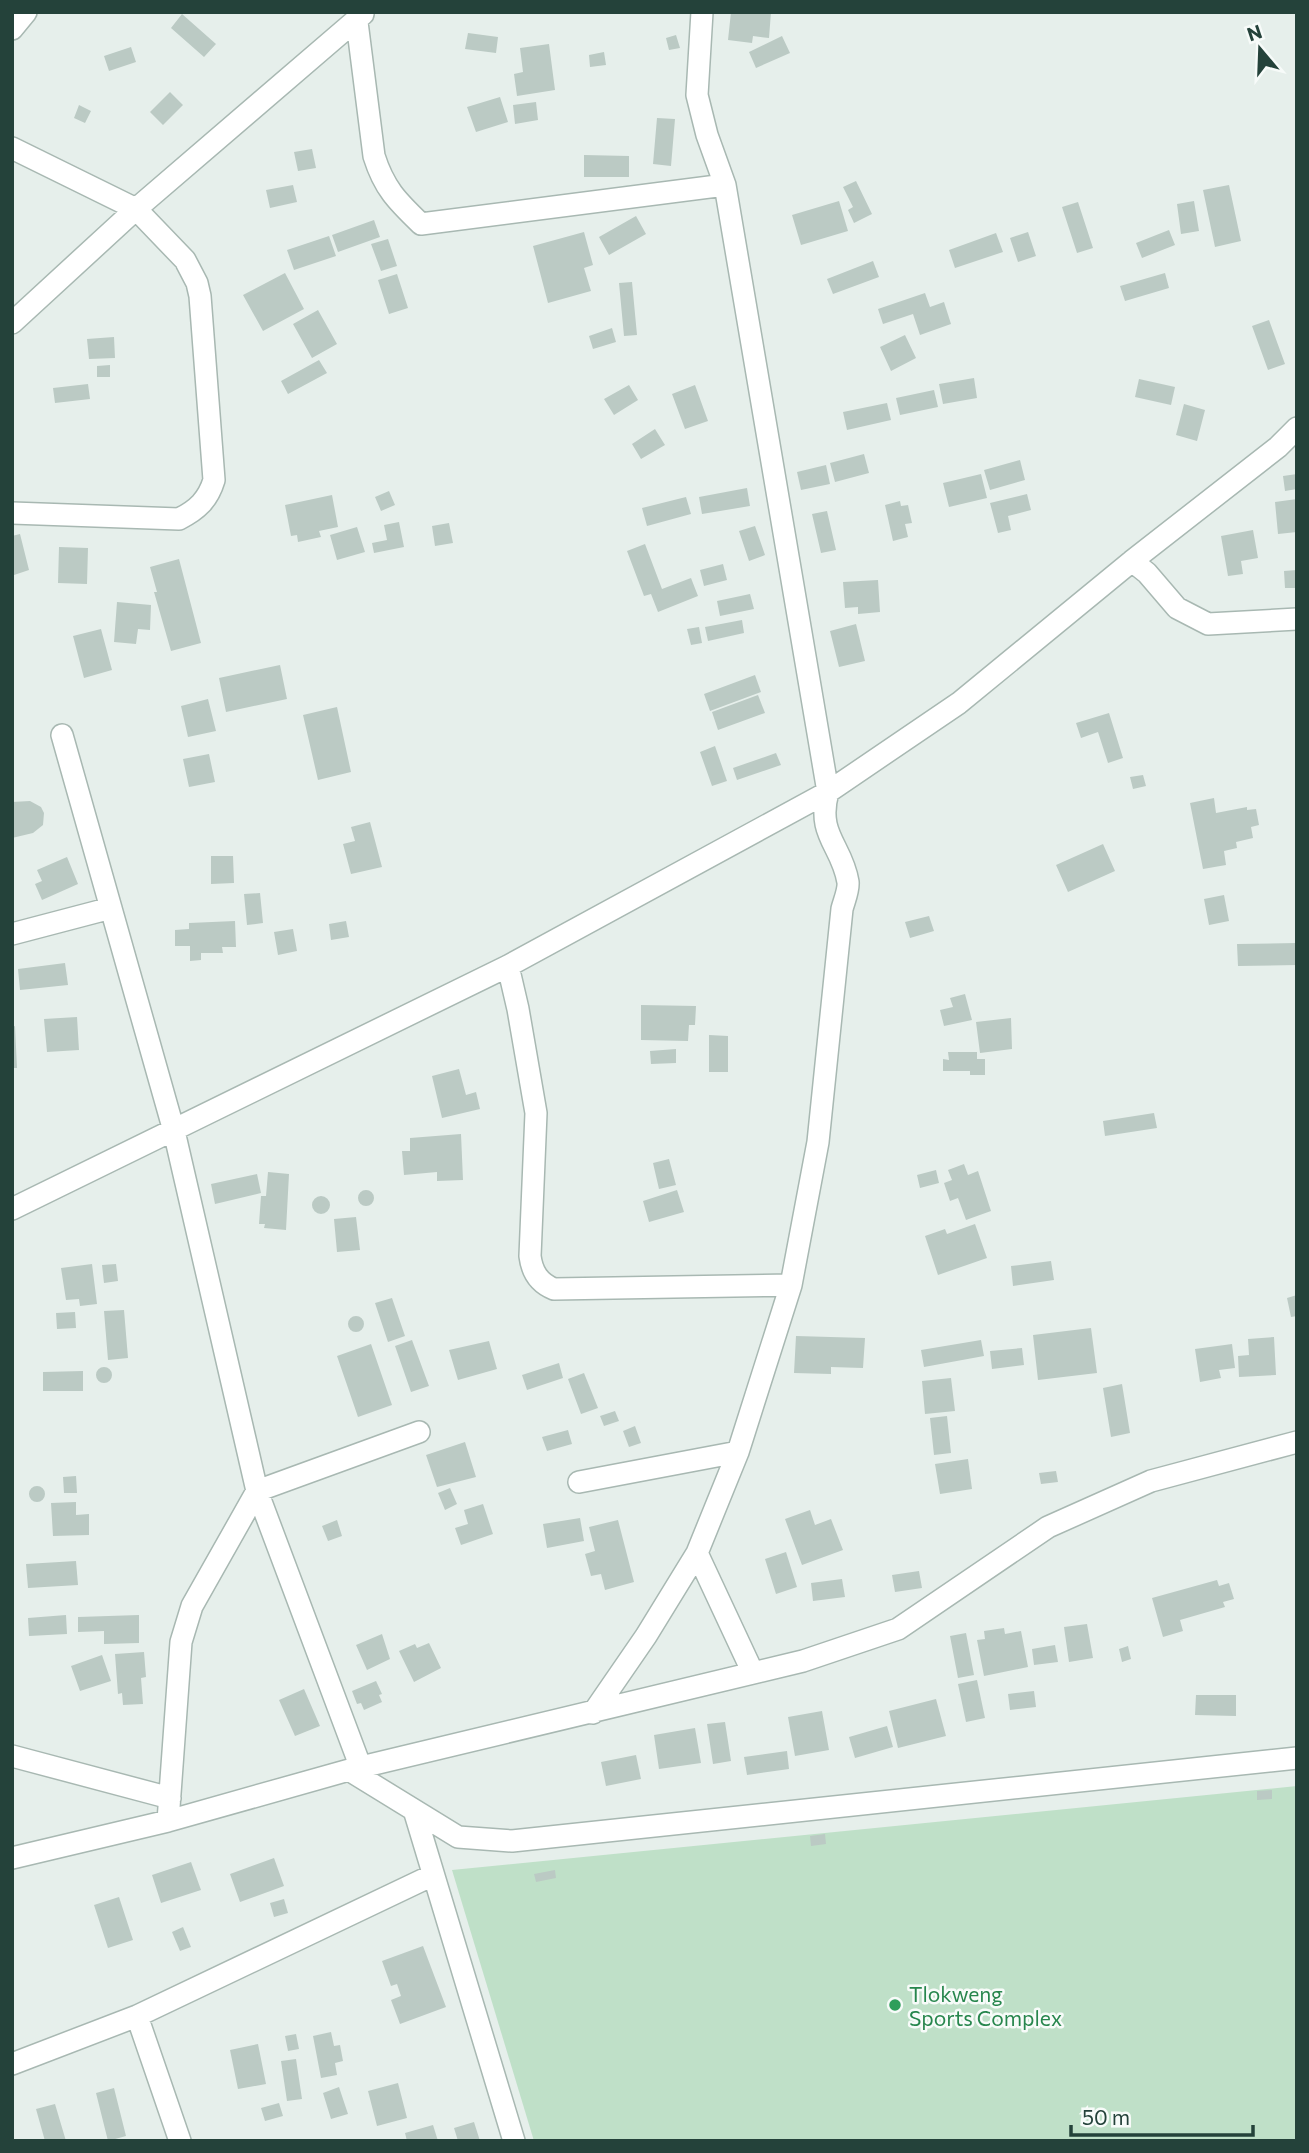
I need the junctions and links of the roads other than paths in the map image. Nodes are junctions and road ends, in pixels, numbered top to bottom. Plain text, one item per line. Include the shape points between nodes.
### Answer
1 (26, 12) edge
2 (702, 12) edge
3 (361, 17) edge
4 (12, 29) edge
5 (12, 148) edge
6 (725, 186) junction
7 (136, 209) junction
8 (12, 323) edge
9 (1297, 428) edge
10 (12, 513) edge
11 (1140, 567) junction
12 (1297, 619) edge
13 (62, 735) dead end
14 (828, 792) junction
15 (111, 908) junction
16 (12, 934) edge
17 (508, 966) junction
18 (174, 1131) junction
19 (12, 1209) edge
20 (791, 1285) junction
21 (419, 1432) dead end
22 (1297, 1442) edge
23 (738, 1452) junction
24 (579, 1482) dead end
25 (257, 1491) junction
26 (697, 1553) junction
27 (753, 1673) junction
28 (593, 1713) junction
29 (12, 1756) edge
30 (1297, 1758) edge
31 (355, 1769) junction
32 (170, 1798) junction
33 (414, 1810) junction
34 (168, 1821) junction
35 (12, 1858) edge
36 (433, 1875) junction
37 (137, 2016) junction
38 (12, 2064) edge
39 (180, 2141) edge
40 (514, 2141) edge

1 - 4 street
2 - 6 street via 697,95
3 - 6 street via 374,156 393,197 421,224
3 - 7 street
5 - 7 street
6 - 14 street
7 - 8 street
7 - 10 street via 185,260 197,283 214,480 210,494 178,519
9 - 11 street
11 - 12 street via 1177,608 1208,624
11 - 14 street via 958,703
13 - 15 street
14 - 17 street
14 - 20 street via 825,826 848,884 818,1142
15 - 16 street
15 - 18 street
17 - 18 street
17 - 20 street via 537,1113 530,1256 537,1278 554,1289
18 - 19 street
18 - 25 street
20 - 23 street
21 - 25 street
22 - 27 street via 1151,1480 1048,1527 898,1629
23 - 24 street
23 - 26 street
25 - 31 street
25 - 32 street via 192,1606 181,1642
26 - 27 street
26 - 28 street
27 - 28 street
28 - 31 street
29 - 32 street
30 - 33 street via 512,1841 458,1837
31 - 33 street
31 - 34 street
32 - 34 street
33 - 36 street
34 - 35 street
36 - 37 street
36 - 40 street
37 - 38 street
37 - 39 street

